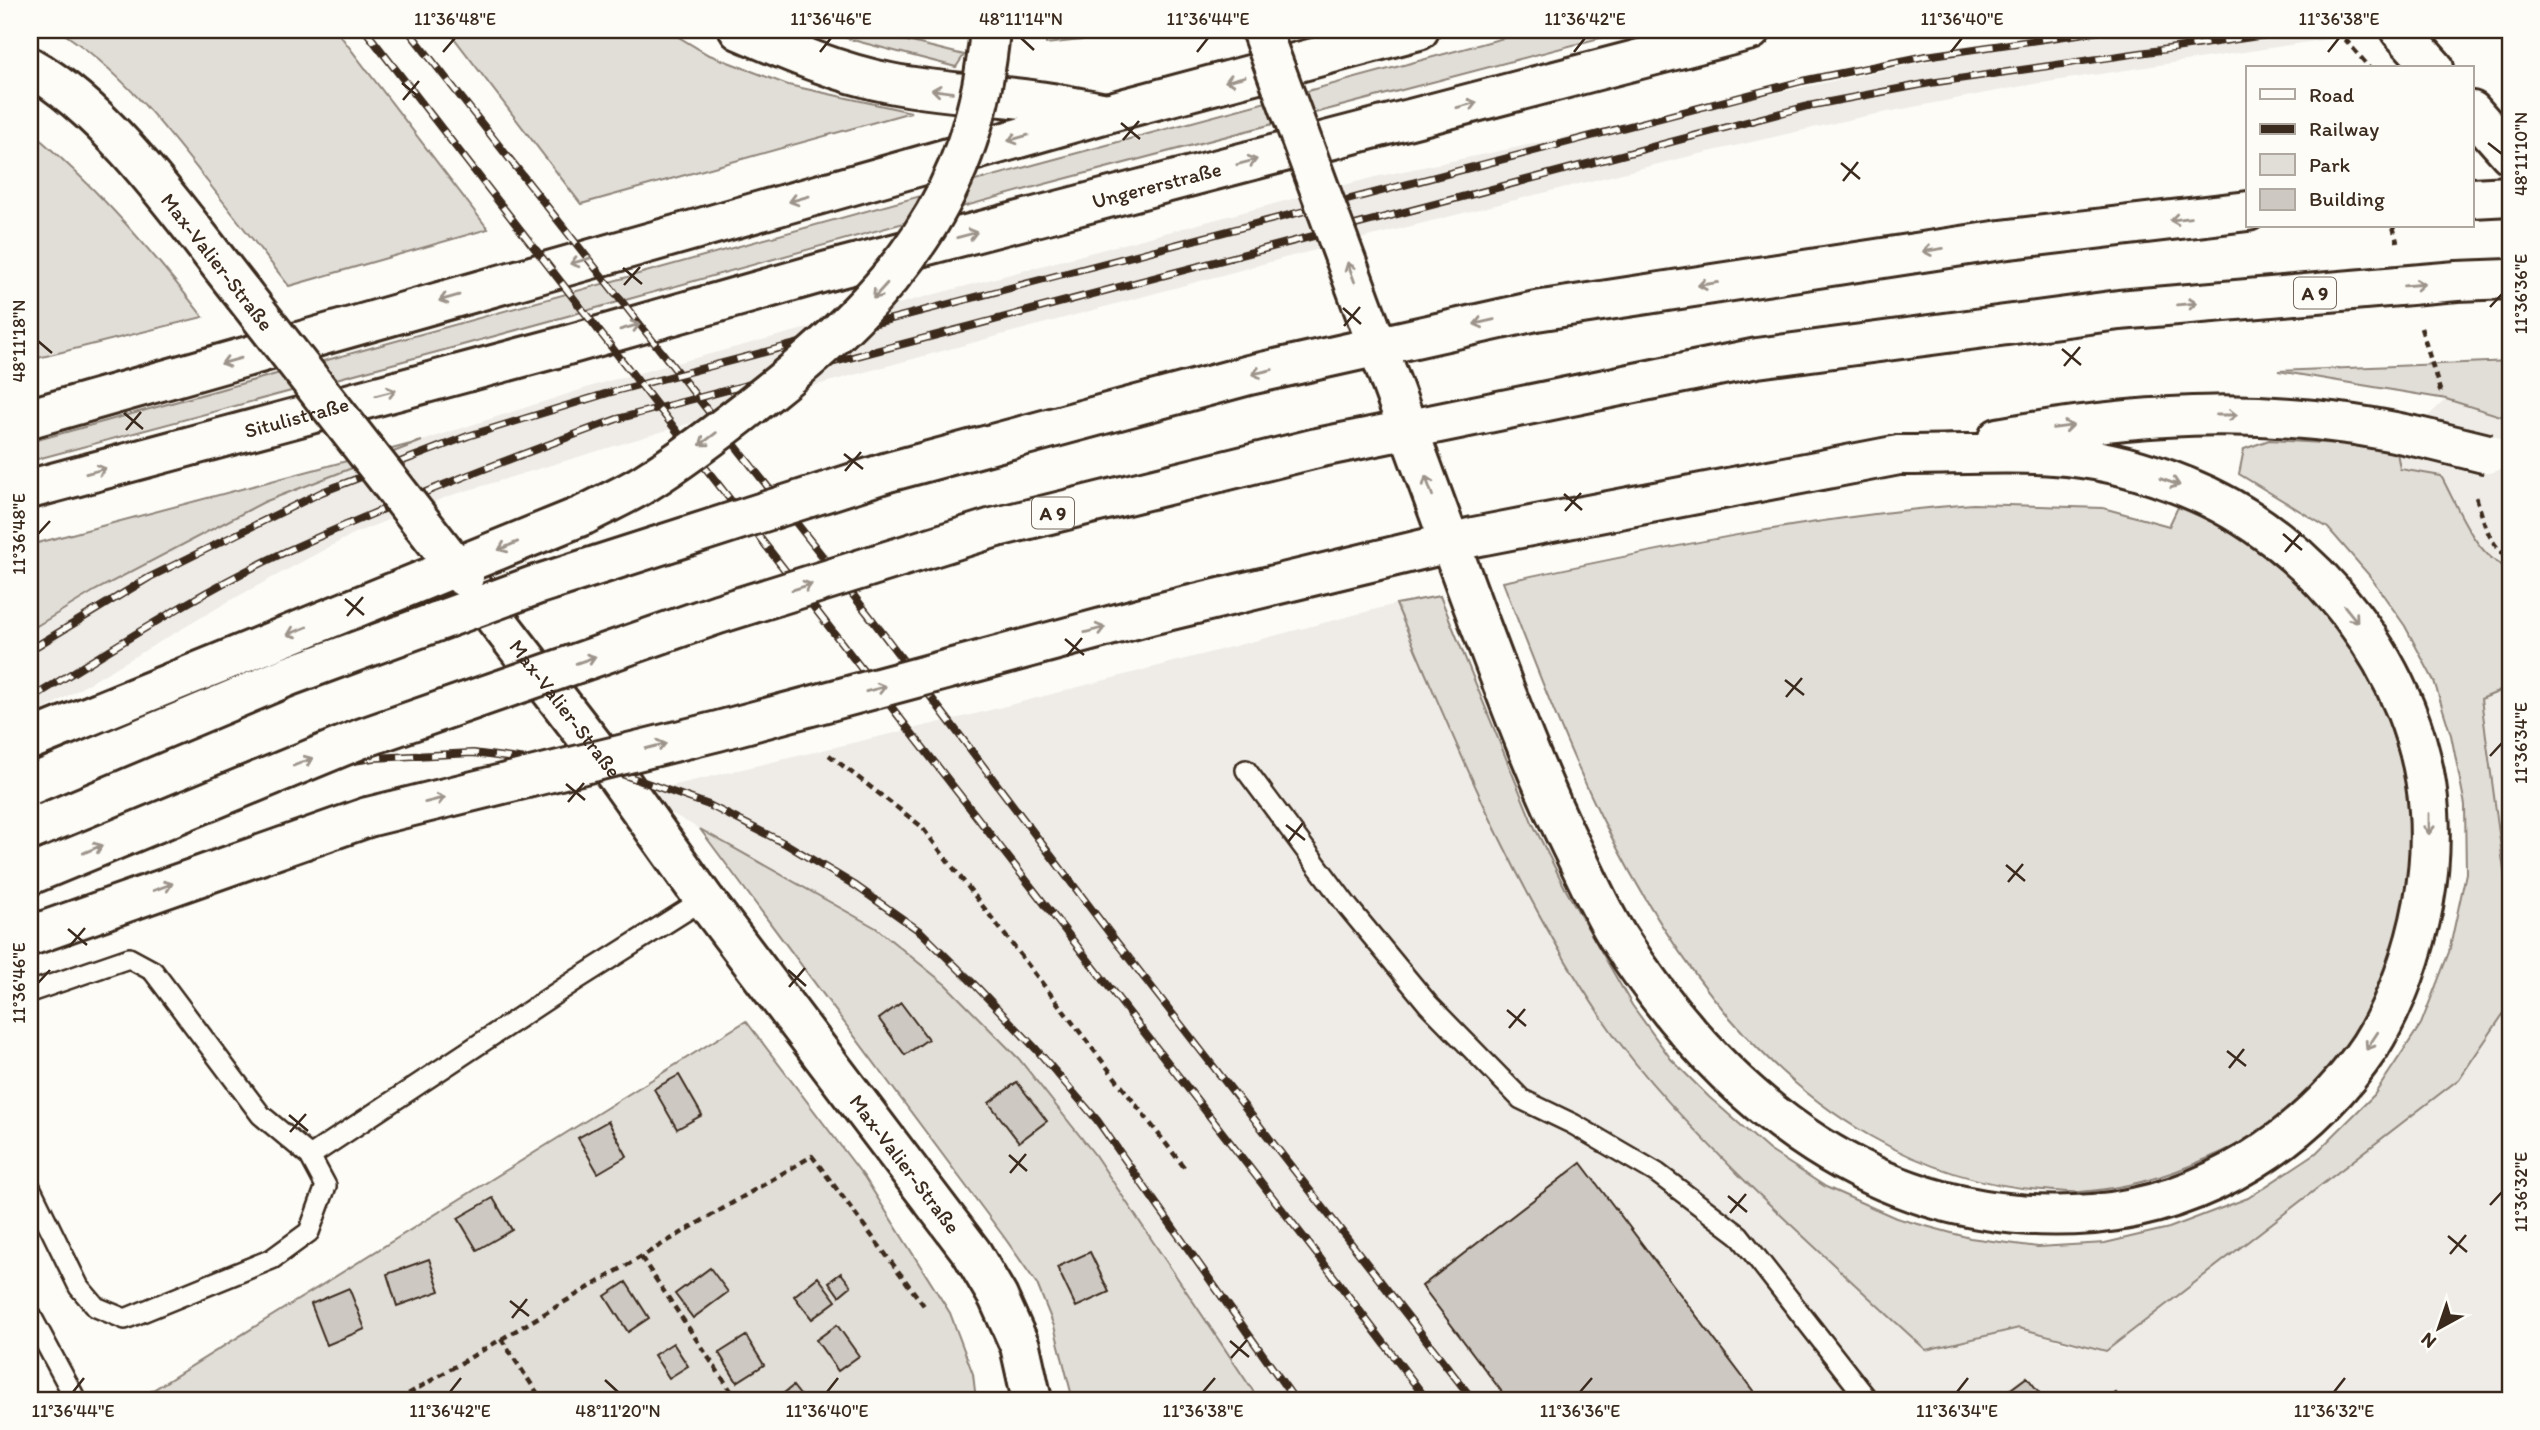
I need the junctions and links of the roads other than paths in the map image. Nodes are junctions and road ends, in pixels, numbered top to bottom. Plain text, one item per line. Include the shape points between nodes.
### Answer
1 (739, 30) edge
2 (990, 30) edge
3 (1261, 30) edge
4 (1419, 30) edge
5 (1751, 30) edge
6 (2400, 30) edge
7 (2432, 66) edge
8 (30, 67) edge
9 (1107, 113) junction
10 (2474, 113) edge
11 (2510, 155) edge
12 (2510, 196) edge
13 (2474, 198) edge
14 (2246, 211) edge
15 (2510, 279) edge
16 (564, 346) joint
17 (30, 418) edge
18 (1899, 455) junction
19 (2499, 457) edge
20 (30, 489) edge
21 (30, 740) edge
22 (1245, 769) dead end
23 (30, 785) edge
24 (30, 875) edge
25 (704, 899) junction
26 (30, 936) edge
27 (30, 992) edge
28 (310, 1156) junction
29 (30, 1187) edge
30 (30, 1314) edge
31 (76, 1400) edge
32 (1032, 1400) edge
33 (1868, 1400) edge

9 -> 1 main road via 889,83 841,70
2 -> 21 main road, bridge via 970,132 946,193 921,238 897,271 828,343 703,443 643,485 584,514
18 -> 3 main road, bridge via 2034,454 2105,462 2188,488 2264,530 2310,568 2362,628 2398,695 2421,761 2429,812 2428,877 2415,946 2388,1013 2368,1049 2319,1107 2269,1150 2230,1173 2164,1201 2118,1212 2007,1215 1914,1193 1803,1137 1762,1106 1693,1036 1655,989 1609,921 1542,786
4 -> 9 main road
16 -> 5 main road, Ungererstraße via 828,271
6 - 7 main road
8 - 25 main road, Max-Valier-Straße, bridge via 65,92 149,175 613,771
9 -> 17 main road
10 - 11 main road
12 - 13 main road
14 -> 23 main road, bridge via 2001,240 1536,311 1249,375 888,472 536,585 289,676
24 -> 15 main road, A 9, bridge via 360,738 718,614 993,528 1317,448 1757,358 2119,310
20 -> 16 main road, Situlistraße
18 -> 19 main road, bridge via 2110,420 2257,415 2333,421
26 -> 18 main road, bridge via 368,817 718,731 1154,614 1474,537
22 - 33 lane via 1428,1003 1511,1089 1521,1099 1657,1172 1739,1234
25 - 28 lane
25 - 32 main road, Max-Valier-Straße via 972,1253 1020,1346
27 - 28 lane via 129,958 153,971 261,1115
28 - 29 lane via 326,1186 309,1232 272,1259 125,1319 96,1307 79,1287
30 - 31 lane

